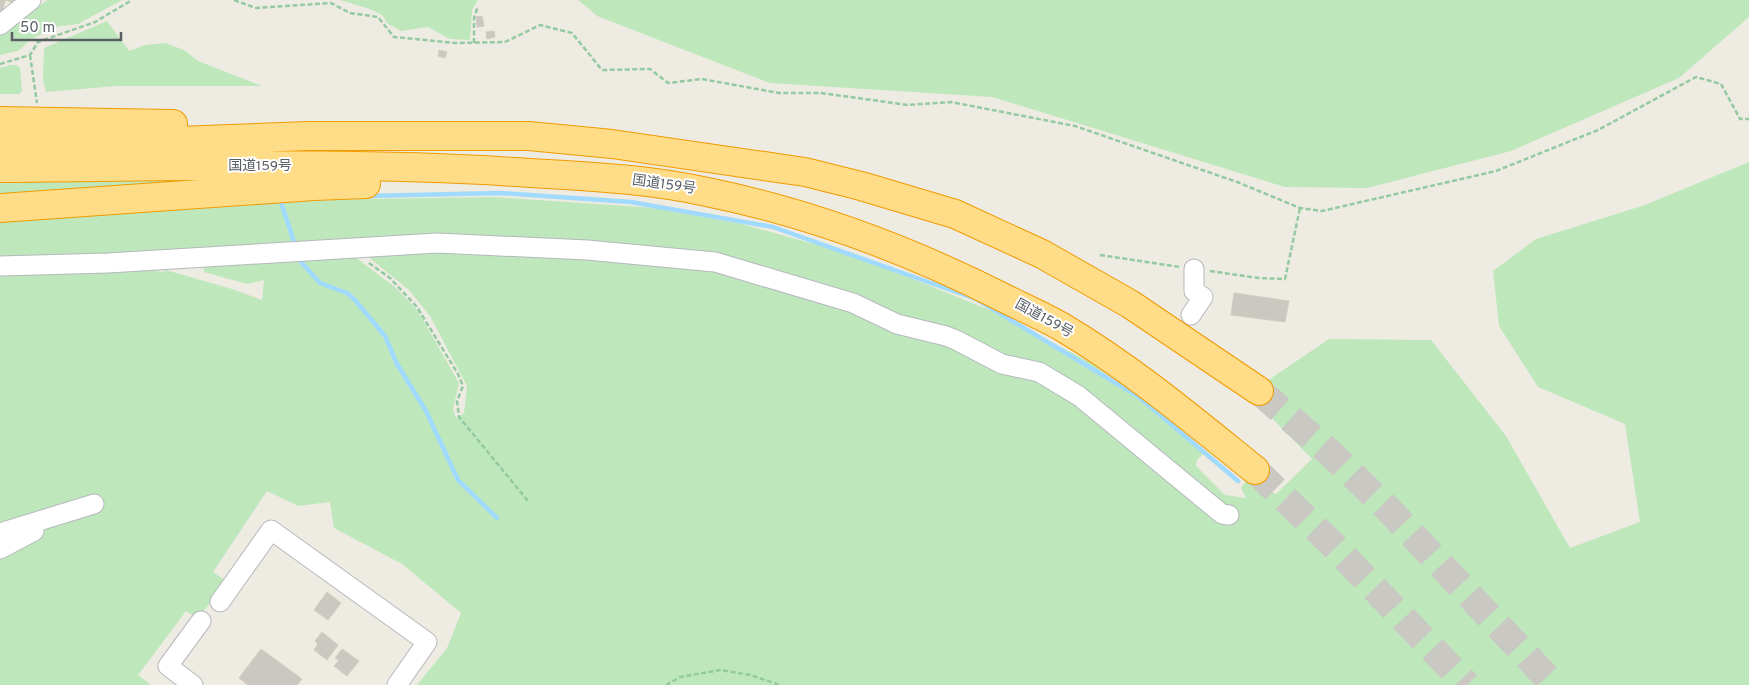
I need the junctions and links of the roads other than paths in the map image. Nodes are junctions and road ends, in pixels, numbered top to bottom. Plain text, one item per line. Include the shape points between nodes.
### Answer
1 (31, 0) edge
2 (0, 26) edge
3 (0, 121) edge
4 (466, 135) junction
5 (0, 144) edge
6 (0, 168) edge
7 (620, 179) junction
8 (0, 208) edge
9 (0, 266) edge
10 (1194, 269) road end
11 (1191, 315) dead end
12 (1259, 391) tunnel mouth
13 (1256, 470) tunnel mouth
14 (94, 504) dead end
15 (1229, 516) dead end
16 (47, 518) junction
17 (0, 533) edge
18 (0, 549) edge
19 (220, 602) dead end
20 (201, 621) dead end
21 (193, 685) edge
22 (396, 685) edge

1 - 2 street
3 - 4 highway via 312,126
4 - 5 highway, 国道159号
4 - 12 highway, 国道159号 via 529,136 612,144 805,172 955,214 1042,254 1130,304
6 - 7 highway, 国道159号 via 433,168
7 - 8 highway via 314,186
7 - 13 highway, 国道159号 via 705,191 766,206 843,229 921,258 1062,326 1156,390
9 - 15 street via 108,263 437,243 587,250 715,262 853,303 897,324 946,336 1002,364 1039,372 1079,396 1222,514
10 - 11 street via 1194,292 1203,297
14 - 16 street
16 - 17 street
16 - 18 street via 45,526
19 - 22 street via 271,530 427,642
20 - 21 street via 168,666

